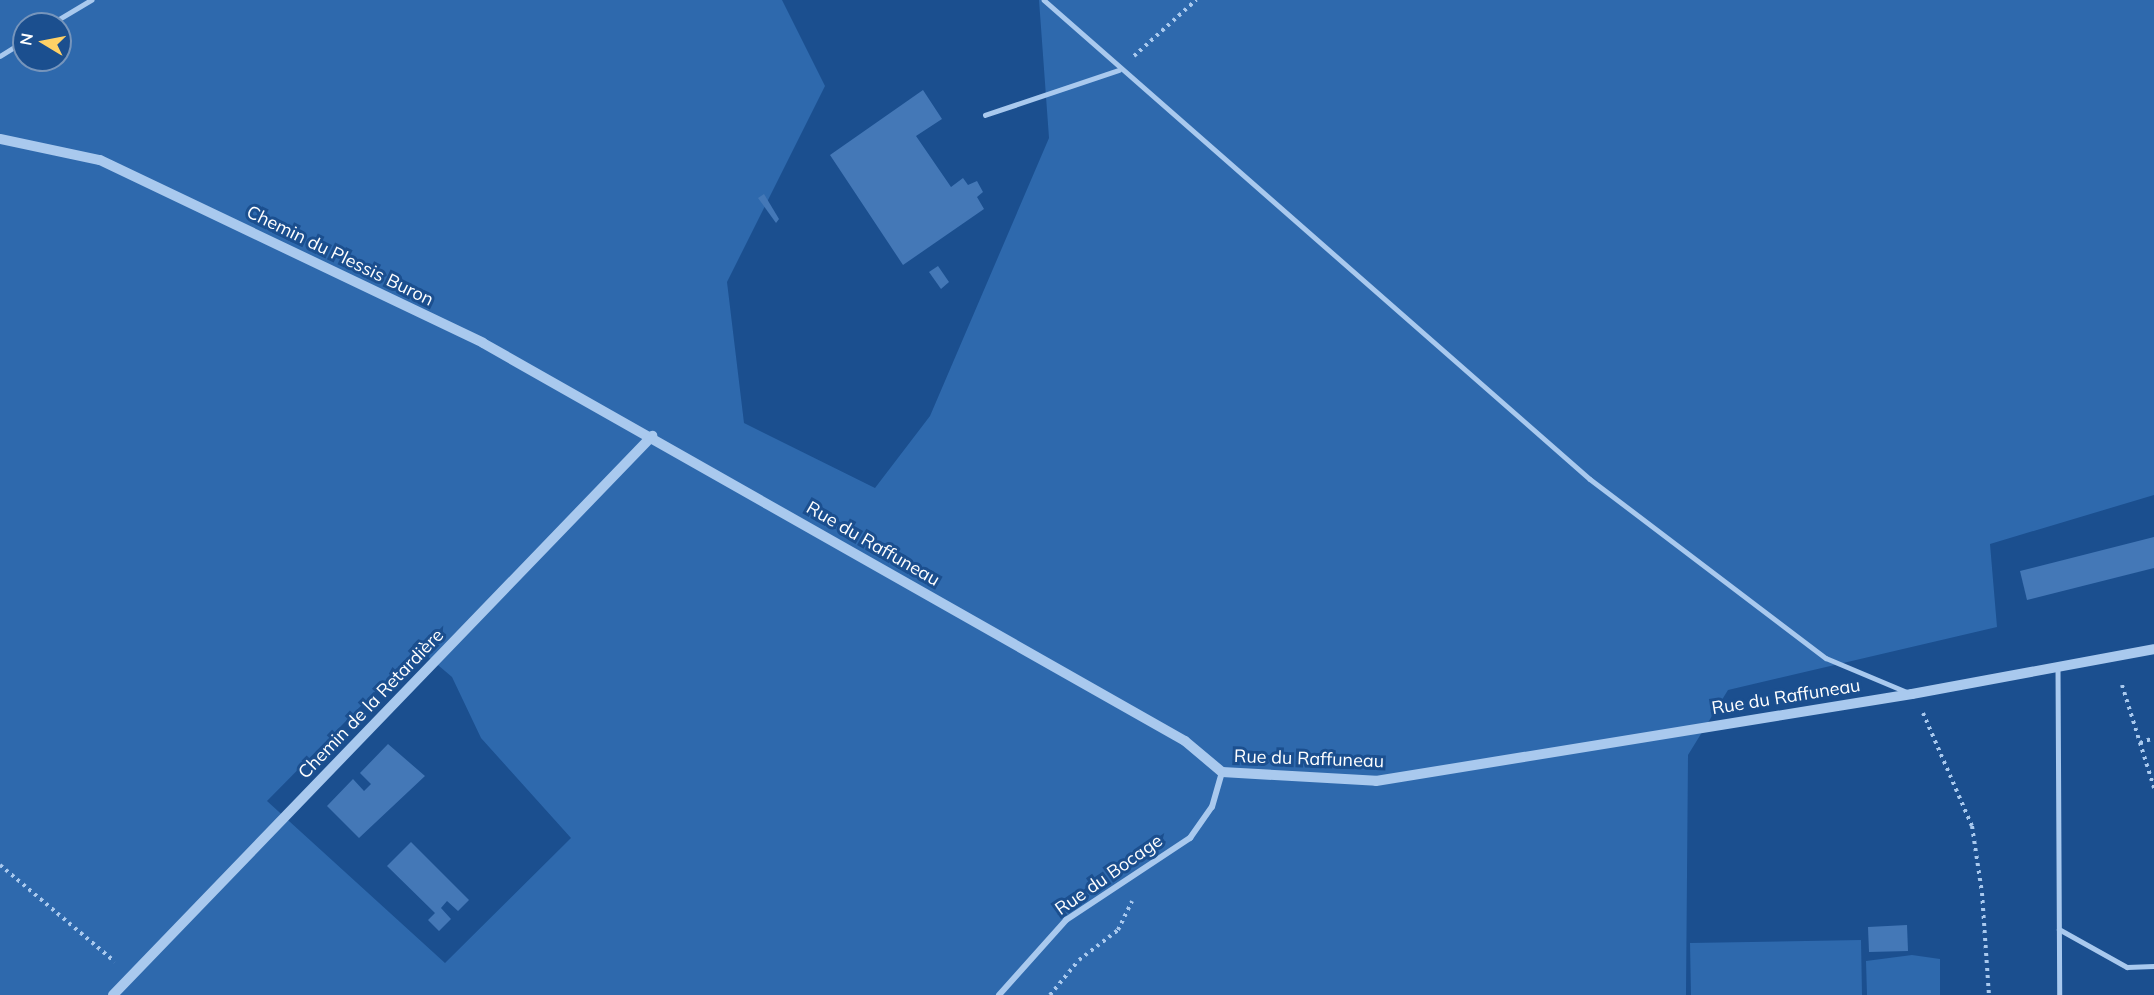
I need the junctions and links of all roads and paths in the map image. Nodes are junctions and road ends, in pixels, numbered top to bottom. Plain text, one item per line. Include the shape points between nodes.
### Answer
1 (91, 0) edge
2 (1044, 0) edge
3 (1196, 0) edge
4 (71, 12) edge
5 (1119, 70) junction
6 (985, 115) dead end
7 (0, 139) edge
8 (652, 436) junction
9 (2154, 649) edge
10 (2058, 667) junction
11 (2122, 685) dead end
12 (1912, 694) junction
13 (2154, 738) edge
14 (2140, 743) junction
15 (1222, 772) junction
16 (2154, 788) edge
17 (1149, 864) junction
18 (0, 865) edge
19 (2059, 929) junction
20 (2154, 966) edge
21 (132, 976) junction
22 (113, 995) edge
23 (999, 995) edge
24 (1050, 995) edge
25 (1989, 995) edge
26 (2060, 995) edge

1 - 4 lane
2 - 5 lane
3 - 5 path
5 - 6 lane
5 - 12 lane via 1590,479 1826,658
7 - 8 street, Chemin du Plessis Buron via 100,160 483,343
8 - 15 street, Rue du Raffuneau via 1185,741
8 - 21 street, Chemin de la Retardière
9 - 10 street, Rue du Raffuneau
10 - 12 street, Rue du Raffuneau
10 - 19 lane
11 - 14 path
12 - 15 street, Rue du Raffuneau via 1376,781
12 - 25 path via 1941,747 1971,826 1982,893
13 - 14 path
14 - 16 path
15 - 17 street, Rue du Bocage via 1212,807 1190,838
17 - 23 street, Rue du Bocage via 1066,920
17 - 24 path via 1118,930 1079,960
18 - 21 path
19 - 20 lane via 2127,967
19 - 26 lane
21 - 22 street, Chemin de la Retardière

